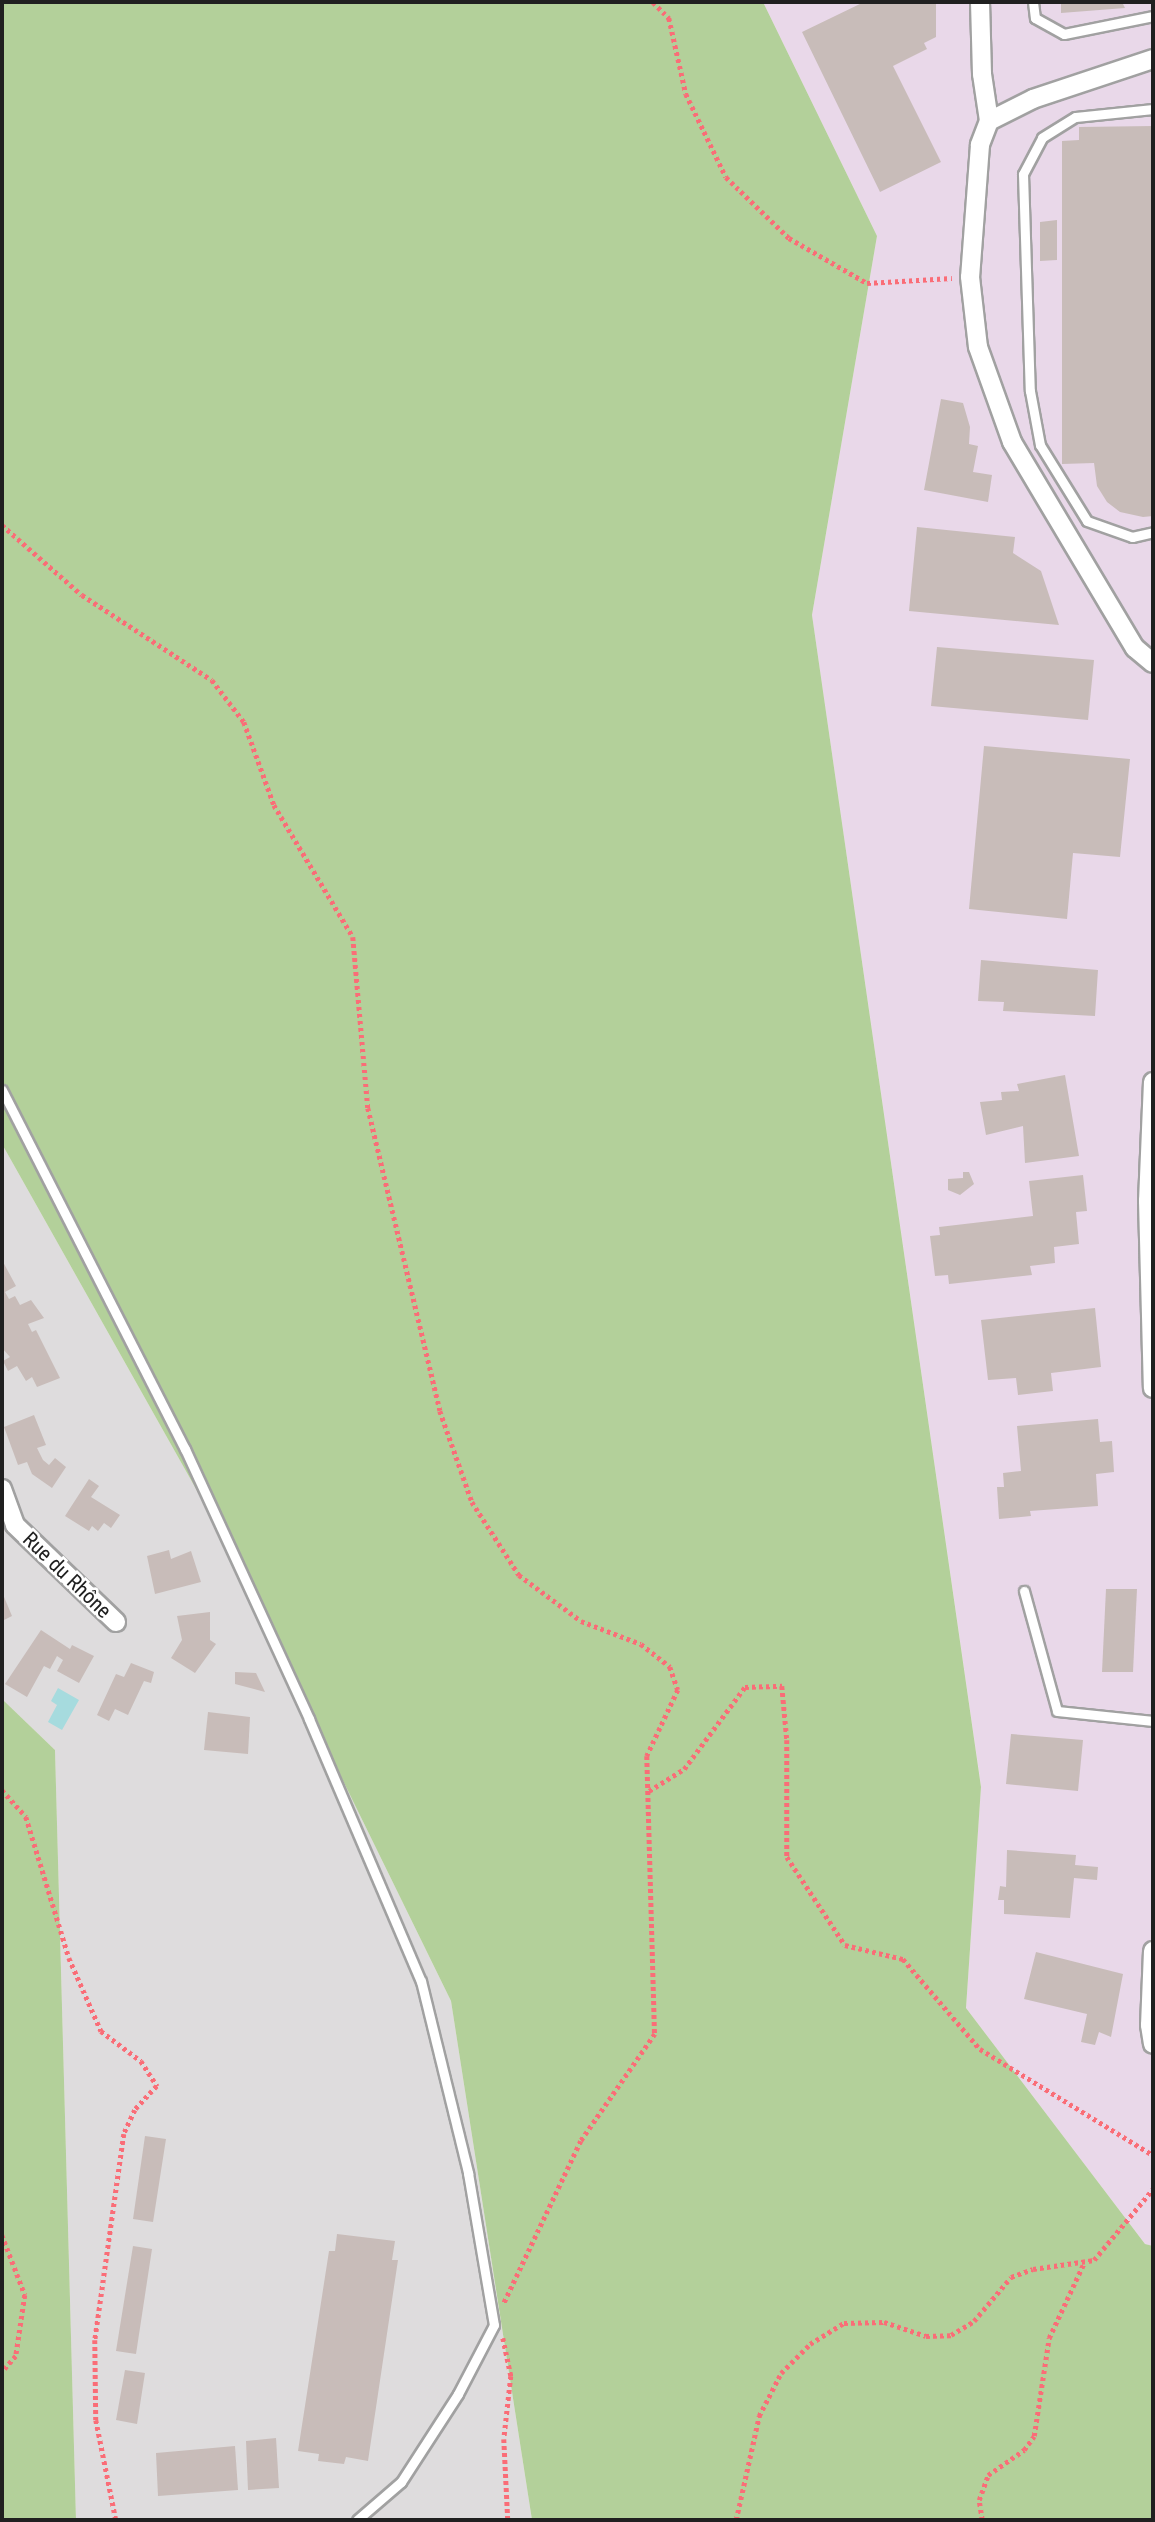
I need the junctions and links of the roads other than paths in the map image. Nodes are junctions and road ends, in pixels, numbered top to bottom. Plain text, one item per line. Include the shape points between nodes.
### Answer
1 (981, 2) edge
2 (1033, 2) edge
3 (1153, 16) edge
4 (1153, 59) edge
5 (1153, 108) edge
6 (989, 121) junction
7 (1153, 532) edge
8 (1153, 663) edge
9 (1153, 1082) edge
10 (2, 1090) edge
11 (1152, 1156) edge
12 (1153, 1388) edge
13 (2, 1489) edge
14 (1024, 1591) dead end
15 (116, 1622) dead end
16 (1153, 1721) edge
17 (1153, 1951) edge
18 (1153, 2044) edge
19 (356, 2520) edge

1 - 6 street via 982,74
2 - 3 lane via 1035,18 1064,33
4 - 6 street via 1033,99
5 - 7 lane via 1074,117 1042,138 1023,174 1030,391 1040,444 1087,521 1132,537
6 - 8 street via 980,145 970,277 978,347 1012,442 1135,649
9 - 11 street
10 - 19 lane via 185,1449 309,1719 421,1981 468,2173 494,2325 458,2394 401,2482
11 - 12 street
13 - 15 street, Rue du Rhône via 15,1525
14 - 16 lane via 1057,1712
17 - 18 street

